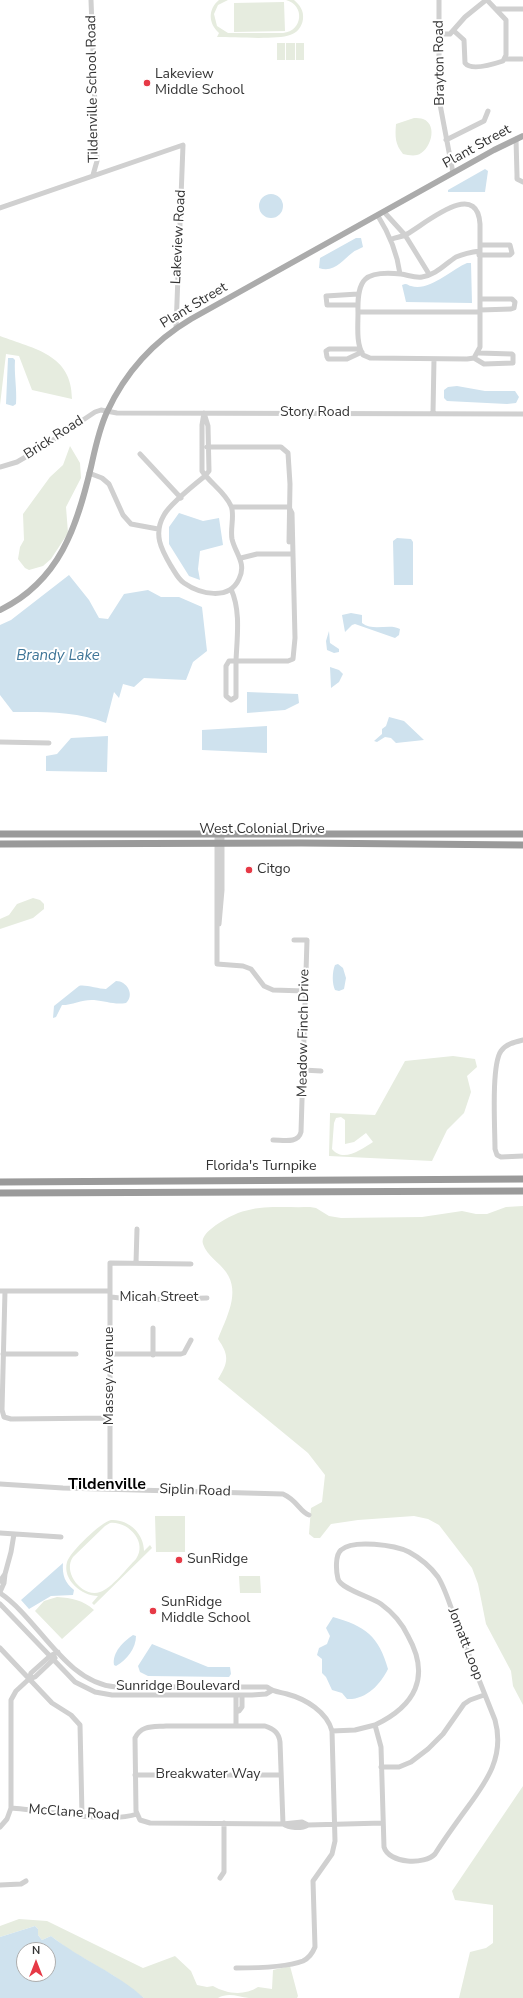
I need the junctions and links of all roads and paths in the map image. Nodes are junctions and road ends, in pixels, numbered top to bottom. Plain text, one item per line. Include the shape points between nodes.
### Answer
1 (91, 0) edge
2 (438, 0) edge
3 (487, 0) edge
4 (496, 9) junction
5 (523, 9) edge
6 (454, 31) junction
7 (439, 34) junction
8 (505, 59) junction
9 (522, 59) edge
10 (488, 111) dead end
11 (523, 136) edge
12 (516, 139) junction
13 (446, 140) junction
14 (453, 173) junction
15 (93, 175) junction
16 (523, 182) edge
17 (0, 208) edge
18 (385, 213) junction
19 (378, 216) junction
20 (405, 236) junction
21 (392, 239) junction
22 (480, 245) junction
23 (480, 253) junction
24 (400, 274) junction
25 (429, 274) junction
26 (358, 294) junction
27 (480, 299) junction
28 (358, 305) junction
29 (480, 311) junction
30 (358, 312) junction
31 (176, 328) junction
32 (361, 350) junction
33 (478, 353) junction
34 (474, 358) junction
35 (434, 359) junction
36 (107, 411) junction
37 (204, 413) junction
38 (433, 413) junction
39 (523, 414) edge
40 (202, 447) junction
41 (209, 447) junction
42 (140, 454) dead end
43 (0, 466) edge
44 (90, 473) junction
45 (205, 476) junction
46 (181, 498) junction
47 (232, 507) junction
48 (289, 507) junction
49 (158, 529) junction
50 (292, 554) junction
51 (240, 558) junction
52 (231, 589) junction
53 (0, 610) edge
54 (236, 660) junction
55 (226, 685) junction
56 (236, 685) junction
57 (0, 742) edge
58 (49, 743) dead end
59 (104, 833) junction
60 (120, 833) junction
61 (220, 833) junction
62 (311, 833) junction
63 (0, 834) edge
64 (371, 834) junction
65 (521, 836) edge
66 (68, 843) junction
67 (101, 843) junction
68 (220, 843) junction
69 (302, 843) junction
70 (0, 844) edge
71 (334, 844) junction
72 (486, 845) junction
73 (514, 845) junction
74 (523, 845) edge
75 (294, 940) dead end
76 (305, 991) junction
77 (523, 1040) edge
78 (303, 1070) junction
79 (321, 1071) dead end
80 (273, 1140) dead end
81 (523, 1156) edge
82 (523, 1179) edge
83 (0, 1182) edge
84 (523, 1191) edge
85 (0, 1193) edge
86 (137, 1229) dead end
87 (136, 1263) junction
88 (191, 1264) dead end
89 (3, 1290) edge
90 (109, 1291) junction
91 (110, 1297) junction
92 (207, 1298) dead end
93 (152, 1328) dead end
94 (191, 1340) dead end
95 (3, 1354) junction
96 (76, 1354) dead end
97 (110, 1354) junction
98 (152, 1355) junction
99 (110, 1418) junction
100 (0, 1484) edge
101 (110, 1488) junction
102 (309, 1515) dead end
103 (0, 1533) edge
104 (14, 1534) junction
105 (61, 1537) dead end
106 (5, 1574) junction
107 (0, 1581) edge
108 (0, 1592) edge
109 (0, 1604) edge
110 (0, 1648) edge
111 (58, 1652) junction
112 (52, 1658) junction
113 (29, 1679) junction
114 (271, 1691) junction
115 (484, 1694) junction
116 (239, 1695) junction
117 (375, 1725) junction
118 (236, 1726) junction
119 (332, 1731) junction
120 (381, 1767) junction
121 (135, 1775) junction
122 (281, 1775) junction
123 (11, 1808) junction
124 (137, 1814) junction
125 (82, 1815) junction
126 (224, 1823) junction
127 (383, 1823) junction
128 (282, 1824) junction
129 (334, 1824) junction
130 (0, 1827) edge
131 (220, 1878) dead end
132 (26, 1881) dead end
133 (0, 1885) edge
134 (236, 1968) dead end

1 - 15 street, Tildenville School Road via 97,162
2 - 7 street, Brayton Road
3 - 4 street
3 - 6 street via 465,17
4 - 5 street
4 - 8 street via 507,23
6 - 7 street via 450,34
6 - 8 street via 464,40 465,63 469,67 502,62
7 - 13 street, Brayton Road via 439,99
8 - 9 street
10 - 13 street via 484,121
11 - 12 main road, Plant Street
12 - 14 main road, Plant Street
12 - 16 street via 517,175
13 - 14 street, Brayton Road
14 - 18 main road, Plant Street
15 - 17 street, Tildenville School Road
15 - 31 street, Lakeview Road via 183,145
18 - 19 main road, Plant Street
18 - 20 street
19 - 21 street
19 - 31 main road, Plant Street
20 - 21 street
20 - 22 street via 445,209 468,205 475,208 479,214
20 - 25 street
21 - 24 street
22 - 23 street
22 - 23 street via 510,245 512,253
23 - 25 street via 456,258
23 - 27 street
24 - 25 street via 422,277
24 - 26 street via 370,276 362,282
26 - 28 street
26 - 28 street via 326,296 327,304
27 - 29 street
27 - 29 street via 512,299 515,304 511,310
28 - 30 street
29 - 30 street
29 - 33 street
30 - 32 street
31 - 36 main road, Plant Street via 134,367
32 - 32 street via 329,349 326,351 326,357 347,359
32 - 35 street via 370,358
33 - 34 street
33 - 34 street via 512,354 514,363 484,364
34 - 35 street
35 - 38 street
36 - 37 street, Story Road
36 - 43 street, Brick Road via 95,412 41,448 16,462
36 - 44 main road, Plant Street
37 - 38 street, Story Road
37 - 40 street
37 - 41 street
38 - 39 street, Story Road
40 - 41 street
40 - 45 street via 201,466
41 - 45 street via 209,471
41 - 48 street via 281,447 285,450 289,458
42 - 46 street
44 - 49 street via 108,484 123,515 131,524
44 - 53 main road, Plant Street via 74,528 59,558 22,596
45 - 46 street
45 - 47 street via 227,498
46 - 49 street via 164,515
47 - 48 street
47 - 51 street via 232,537
48 - 50 street via 289,549
49 - 52 street via 160,548 184,583 211,594
50 - 51 street via 257,554
50 - 54 street via 295,655 293,659
51 - 52 street via 242,566 239,579
52 - 54 street via 237,608
54 - 55 street via 227,662
54 - 56 street
55 - 56 street
55 - 56 street via 226,696 231,700 236,697
57 - 58 street
59 - 60 highway, West Colonial Drive
59 - 63 highway, West Colonial Drive
59 - 66 highway via 95,840
60 - 61 highway, West Colonial Drive
60 - 67 highway via 106,837
61 - 62 highway, West Colonial Drive
61 - 68 street
62 - 64 highway, West Colonial Drive
62 - 69 highway
64 - 65 highway, West Colonial Drive
64 - 71 highway via 340,837
65 - 72 highway
65 - 73 highway
66 - 67 highway, West Colonial Drive
66 - 70 highway, West Colonial Drive
67 - 68 highway, West Colonial Drive
68 - 69 highway, West Colonial Drive
68 - 76 street via 217,964 251,969 264,986 273,990
69 - 71 highway, West Colonial Drive
71 - 72 highway, West Colonial Drive
72 - 73 highway, West Colonial Drive
73 - 74 highway, West Colonial Drive
75 - 76 street, Meadow Finch Drive via 306,940
76 - 78 street, Meadow Finch Drive
77 - 81 street via 502,1050 496,1065 495,1149 501,1157
78 - 79 street
78 - 80 street, Meadow Finch Drive via 301,1132 297,1139
82 - 83 highway, Florida's Turnpike
84 - 85 highway, Florida's Turnpike
86 - 87 street
87 - 88 street
87 - 90 street, Massey Avenue via 110,1263
89 - 90 street
89 - 95 street
90 - 91 street, Massey Avenue
91 - 92 street, Micah Street via 138,1300
91 - 97 street, Massey Avenue
93 - 98 street
94 - 98 street via 184,1353
95 - 96 street
95 - 99 street via 4,1416 11,1419
97 - 98 street
97 - 99 street, Massey Avenue
99 - 101 street, Massey Avenue
100 - 101 street, Siplin Road
101 - 102 street, Siplin Road via 283,1494 292,1498 304,1514
103 - 104 street
104 - 105 street
104 - 106 street
106 - 107 street
106 - 108 street
108 - 111 street, Sunridge Boulevard
109 - 112 street, Sunridge Boulevard
110 - 113 street
111 - 112 street
111 - 114 street, Sunridge Boulevard via 81,1674 105,1686 266,1687
112 - 113 street via 35,1677
112 - 116 street, Sunridge Boulevard via 75,1682 102,1694
113 - 123 street via 16,1691 11,1700
113 - 125 street via 52,1703 71,1715 80,1725
114 - 116 street, Sunridge Boulevard via 266,1694
114 - 119 street, Sunridge Boulevard via 288,1694 309,1704 326,1718
115 - 117 street, Jomatt Loop via 440,1582 430,1567 420,1558 396,1547 348,1546 341,1550 338,1556 337,1574 341,1584 366,1595 392,1614 413,1644 418,1661 420,1676 413,1692 395,1713
115 - 120 street via 464,1704 443,1734 414,1759 399,1766
115 - 127 street, Jomatt Loop via 498,1730 495,1763 485,1783 432,1858 392,1858 384,1847
116 - 118 street via 242,1707 236,1712
117 - 119 street, Jomatt Loop via 355,1730
117 - 120 street, Jomatt Loop via 380,1741
118 - 121 street via 146,1727 140,1730 135,1738
118 - 122 street via 265,1726 275,1731 280,1742
119 - 129 street
120 - 127 street, Jomatt Loop
121 - 122 street, Breakwater Way
121 - 124 street
122 - 128 street
123 - 125 street, McClane Road
123 - 130 street via 7,1819
124 - 125 street, McClane Road via 107,1817
124 - 126 street via 140,1820 147,1823
126 - 128 street
126 - 131 street via 224,1872
127 - 129 street
128 - 129 street
129 - 134 street via 334,1848 313,1882 315,1947 310,1955 303,1961 276,1966
132 - 133 street via 21,1884

